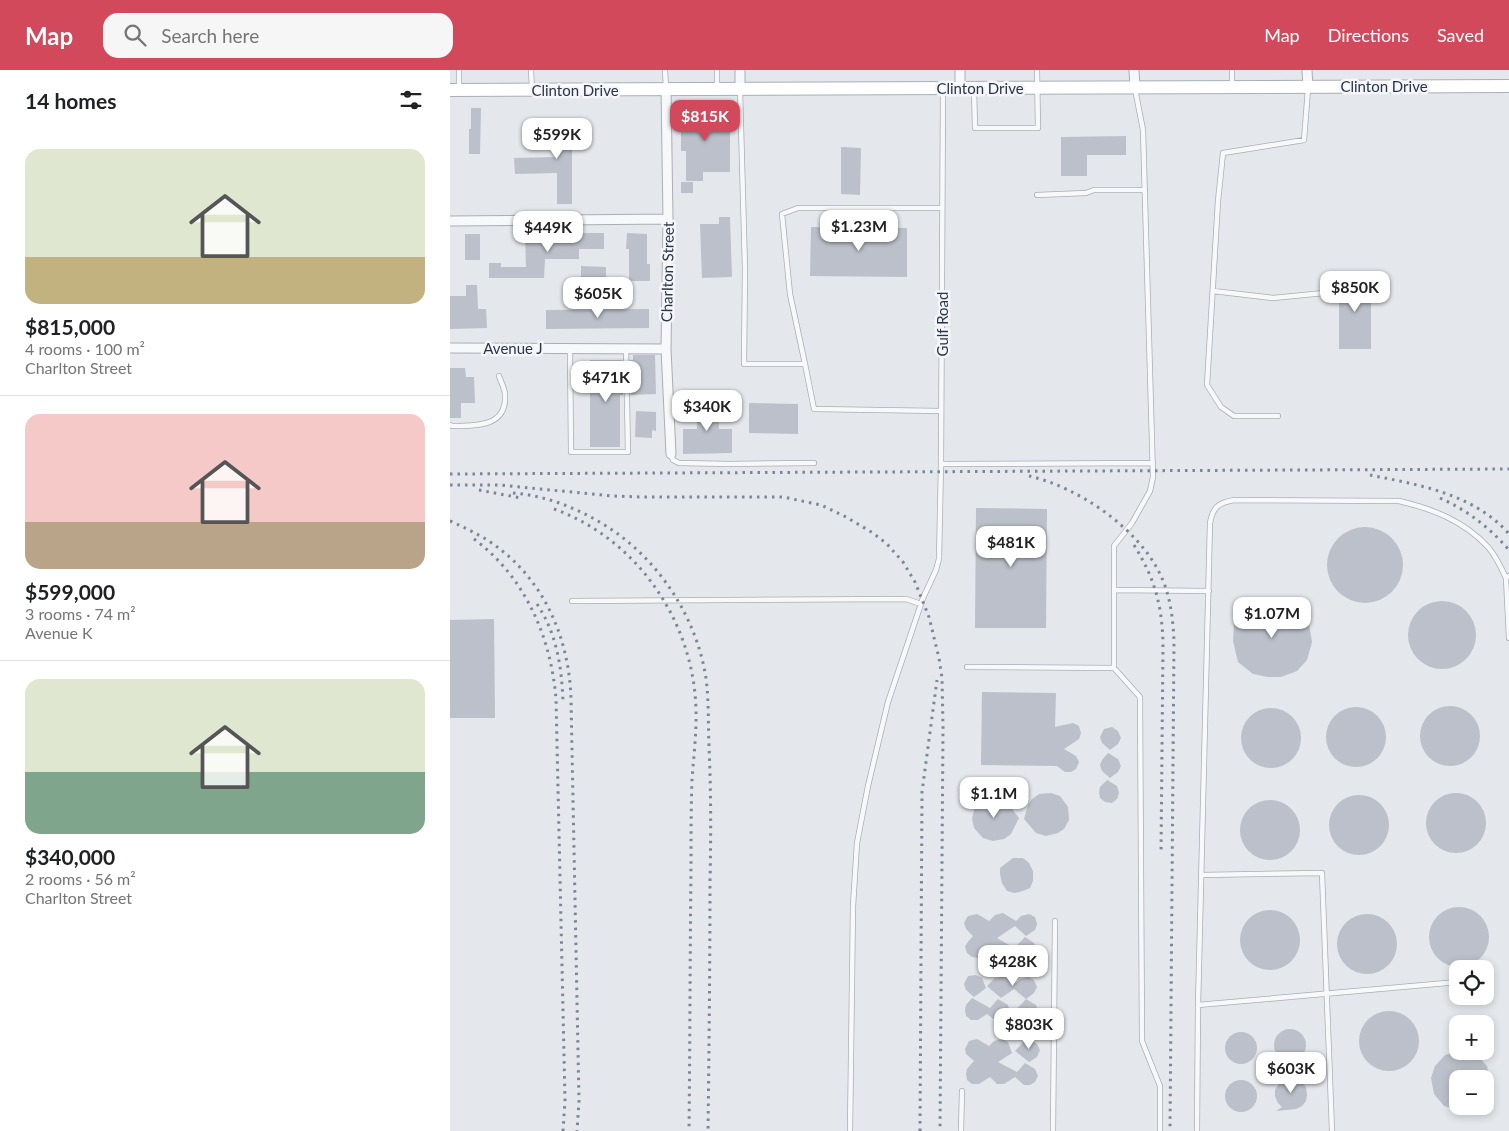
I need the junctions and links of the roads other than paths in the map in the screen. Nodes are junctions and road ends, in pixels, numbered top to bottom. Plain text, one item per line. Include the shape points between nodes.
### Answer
1 (459, 70) edge
2 (531, 70) edge
3 (664, 70) edge
4 (717, 70) edge
5 (740, 70) edge
6 (960, 70) edge
7 (1037, 70) edge
8 (1134, 70) edge
9 (1232, 70) edge
10 (1308, 70) edge
11 (1509, 86) edge
12 (1232, 87) junction
13 (1308, 87) junction
14 (943, 88) junction
15 (960, 88) junction
16 (974, 88) junction
17 (1038, 88) junction
18 (1134, 88) junction
19 (666, 89) junction
20 (717, 89) junction
21 (740, 89) junction
22 (455, 90) edge
23 (532, 90) junction
24 (1145, 190) junction
25 (1037, 195) dead end
26 (942, 208) junction
27 (668, 219) junction
28 (450, 222) edge
29 (1213, 291) junction
30 (1324, 293) dead end
31 (450, 348) edge
32 (570, 348) junction
33 (626, 349) junction
34 (666, 349) junction
35 (805, 364) junction
36 (499, 376) dead end
37 (941, 411) junction
38 (1278, 416) dead end
39 (450, 425) edge
40 (671, 454) joint
41 (814, 463) dead end
42 (1153, 463) junction
43 (941, 464) junction
44 (1507, 577) edge
45 (1115, 590) junction
46 (1209, 591) junction
47 (572, 601) dead end
48 (921, 604) junction
49 (1509, 638) edge
50 (967, 667) dead end
51 (1114, 668) junction
52 (1202, 876) junction
53 (1055, 921) dead end
54 (1449, 983) edge
55 (1328, 993) junction
56 (1198, 1006) junction
57 (962, 1090) dead end
58 (850, 1131) edge
59 (961, 1131) edge
60 (1053, 1131) edge
61 (1160, 1131) edge
62 (1197, 1131) edge
63 (1332, 1131) edge

1 - 22 lane
2 - 23 lane
3 - 19 lane
4 - 20 lane
5 - 21 street
6 - 15 street
7 - 17 lane
8 - 18 street
9 - 12 lane
10 - 13 street
11 - 13 main road, Clinton Drive
12 - 13 main road, Clinton Drive
12 - 18 main road, Clinton Drive
13 - 29 lane via 1304,140 1223,152
14 - 15 main road, Clinton Drive
14 - 21 main road, Clinton Drive
14 - 26 lane, Gulf Road
15 - 16 main road, Clinton Drive
16 - 17 main road, Clinton Drive
16 - 17 lane via 975,128 1038,128
17 - 18 main road, Clinton Drive
18 - 24 lane via 1143,130
19 - 20 main road, Clinton Drive
19 - 23 main road, Clinton Drive
19 - 27 street, Charlton Street
20 - 21 main road, Clinton Drive
21 - 35 lane via 744,364
22 - 23 main road, Clinton Drive
24 - 25 lane
24 - 42 lane
26 - 35 lane via 798,208 782,214 790,294
26 - 37 lane, Gulf Road
27 - 28 street
27 - 34 street, Charlton Street
29 - 30 lane via 1273,298
29 - 38 lane via 1207,385 1221,408 1234,416
31 - 32 street, Avenue J
32 - 33 street, Avenue J
32 - 33 lane via 571,452 628,452
33 - 34 street, Avenue J
34 - 40 street, Charlton Street
35 - 37 lane via 814,409
36 - 39 lane via 505,394 498,418 487,424
37 - 43 lane, Gulf Road
40 - 41 lane via 679,463
42 - 43 lane
42 - 45 lane via 1150,491 1114,546
43 - 48 lane, Gulf Road via 939,559
44 - 46 lane via 1489,548 1471,532 1450,517 1425,508 1399,501 1234,500 1223,502 1212,515
44 - 49 lane
45 - 46 lane
45 - 51 lane
46 - 52 lane
47 - 48 lane via 906,599
48 - 58 lane, Gulf Road via 888,702 856,844
50 - 51 lane
51 - 61 lane via 1140,697 1142,1042 1160,1086
52 - 55 lane via 1322,873
52 - 56 lane
53 - 60 lane
54 - 55 lane
55 - 56 lane
55 - 63 lane
56 - 62 lane
57 - 59 lane

